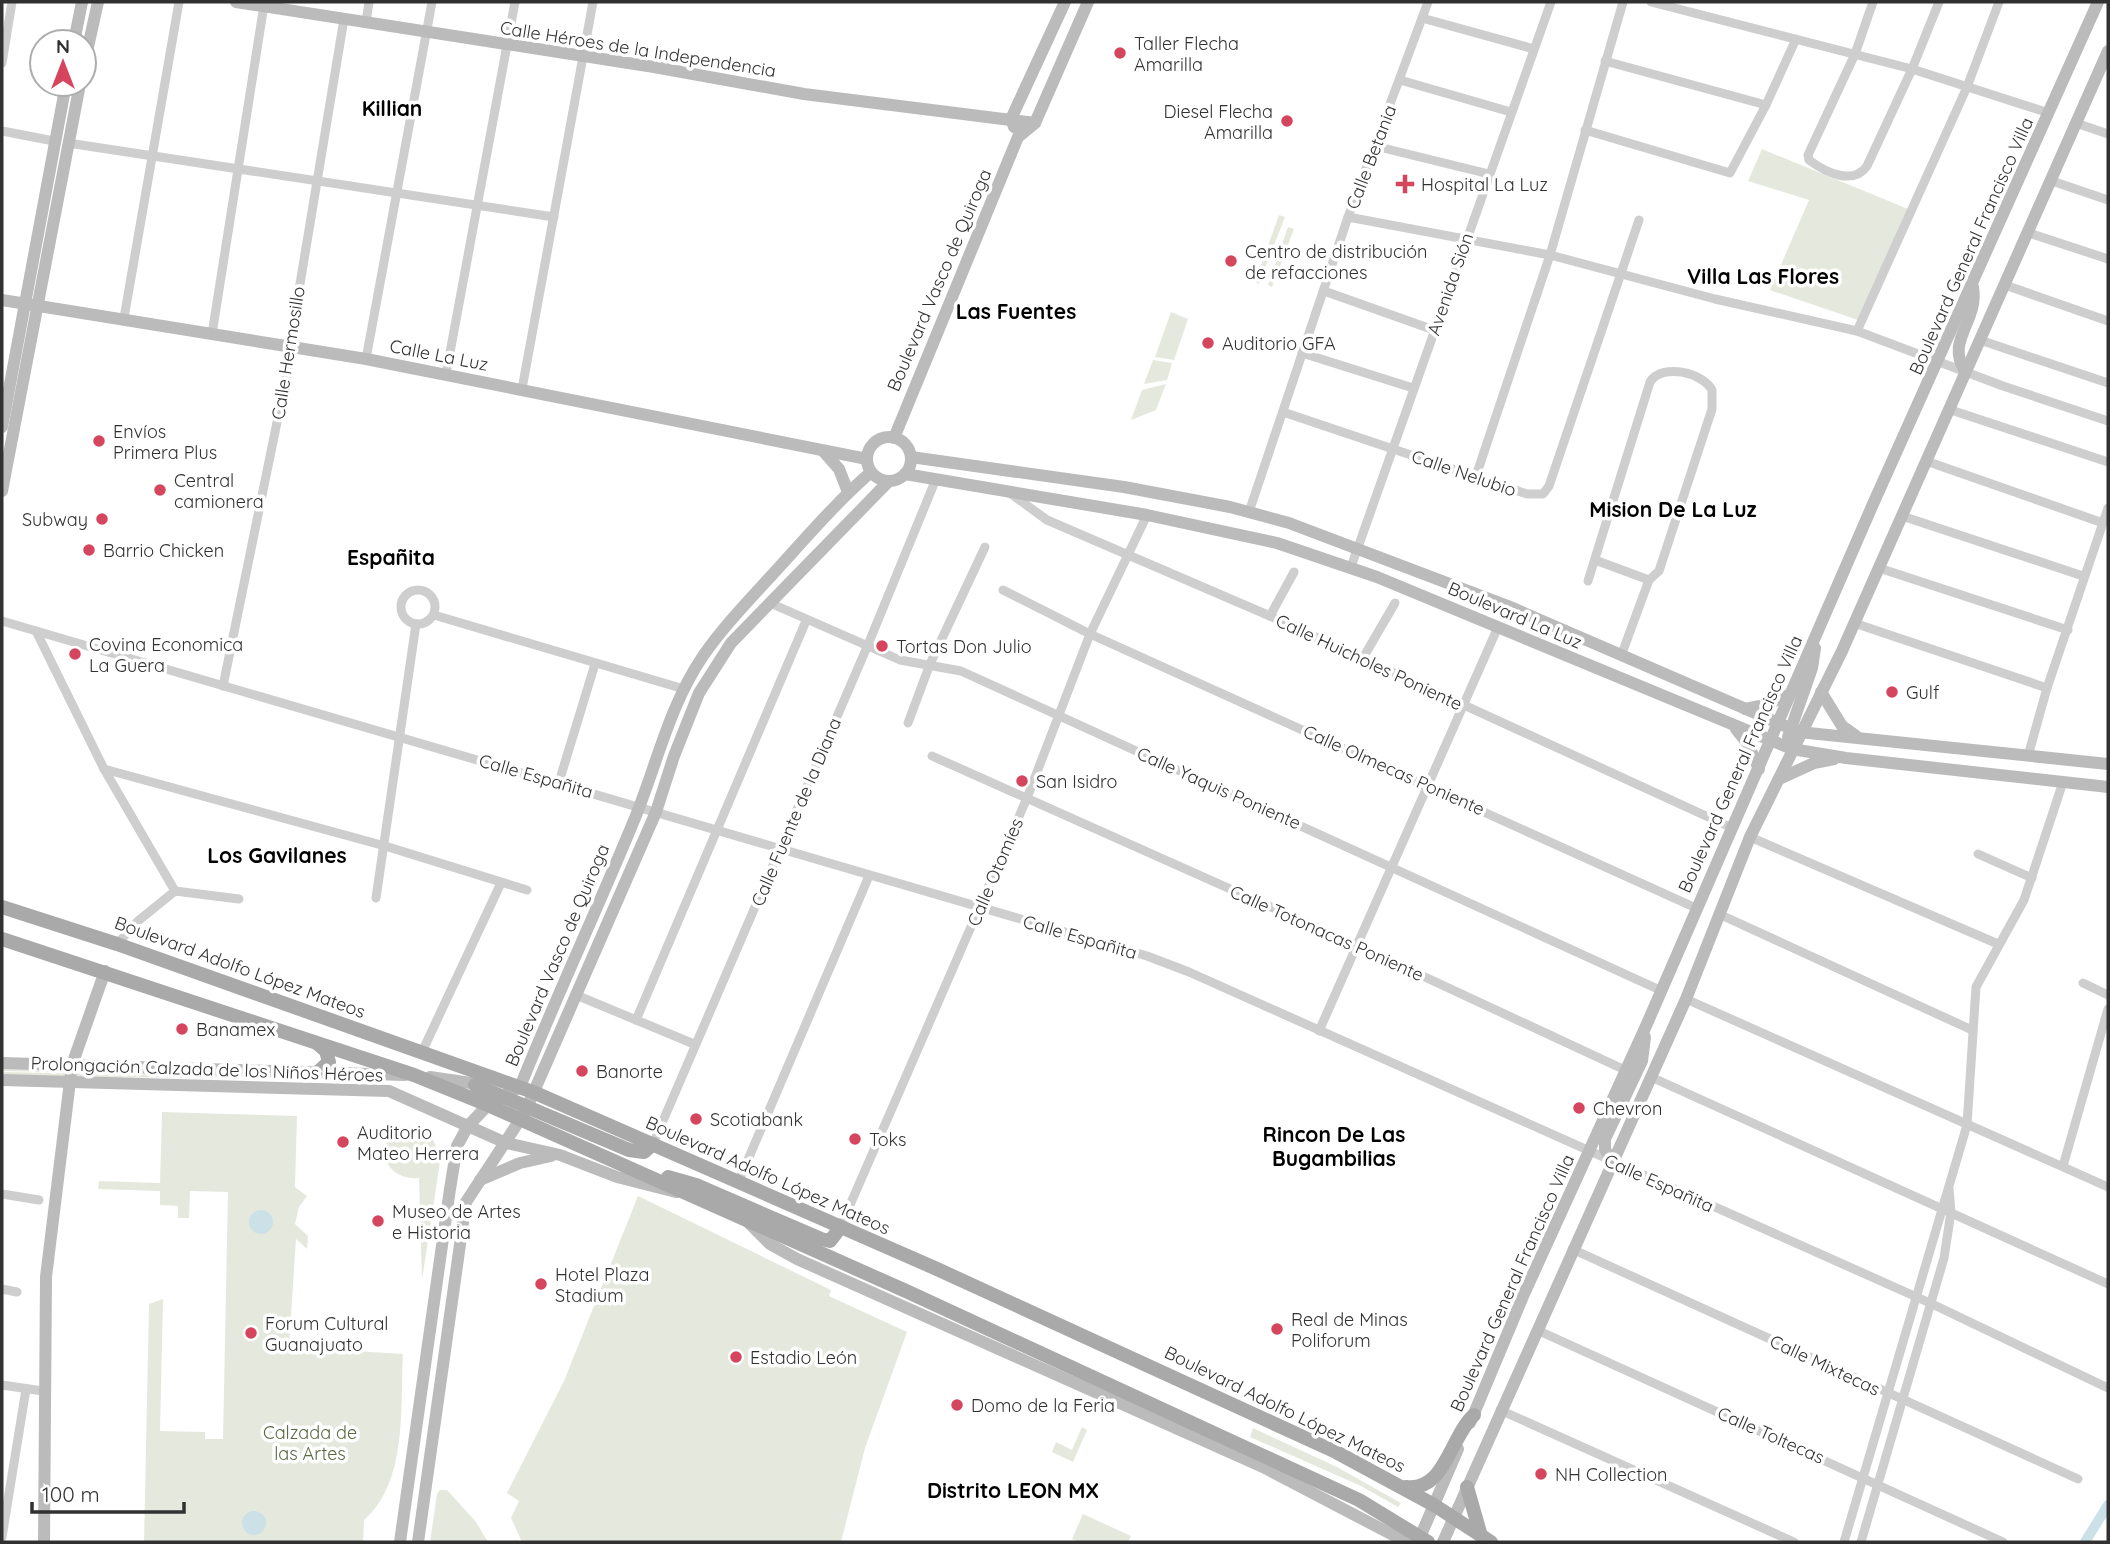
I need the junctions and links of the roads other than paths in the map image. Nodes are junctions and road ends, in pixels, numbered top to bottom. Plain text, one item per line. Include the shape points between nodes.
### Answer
1 (12, 2) edge
2 (82, 2) edge
3 (98, 2) edge
4 (179, 2) edge
5 (236, 2) edge
6 (369, 2) edge
7 (432, 2) edge
8 (514, 2) edge
9 (593, 2) edge
10 (1065, 2) edge
11 (1088, 2) edge
12 (1428, 2) edge
13 (1550, 2) edge
14 (1623, 2) edge
15 (1651, 2) edge
16 (1873, 2) edge
17 (1938, 2) edge
18 (1999, 2) edge
19 (2098, 2) edge
20 (264, 5) junction
21 (1422, 18) junction
22 (344, 19) junction
23 (366, 22) junction
24 (77, 28) edge
25 (92, 28) edge
26 (426, 33) junction
27 (1796, 39) junction
28 (508, 45) junction
29 (1534, 49) junction
30 (2108, 51) edge
31 (1855, 54) junction
32 (584, 57) junction
33 (1605, 61) junction
34 (2, 63) edge
35 (1912, 69) junction
36 (1400, 80) junction
37 (1966, 87) junction
38 (65, 98) edge
39 (75, 98) edge
40 (1766, 105) junction
41 (1511, 112) junction
42 (2049, 113) junction
43 (1011, 120) junction
44 (1035, 123) junction
45 (2076, 123) junction
46 (1585, 130) junction
47 (2, 131) edge
48 (2108, 134) edge
49 (1018, 137) junction
50 (61, 142) junction
51 (1375, 146) junction
52 (152, 155) junction
53 (237, 167) junction
54 (1489, 174) junction
55 (317, 179) junction
56 (2052, 181) junction
57 (397, 192) junction
58 (2108, 200) edge
59 (478, 204) junction
60 (554, 217) junction
61 (1348, 217) junction
62 (1639, 220) dead end
63 (2029, 233) junction
64 (1465, 239) junction
65 (1550, 255) junction
66 (2108, 259) edge
67 (1621, 275) junction
68 (2005, 285) junction
69 (1973, 287) junction
70 (1324, 291) junction
71 (2, 300) edge
72 (33, 306) junction
73 (124, 318) junction
74 (2108, 321) edge
75 (1434, 330) junction
76 (1857, 331) junction
77 (212, 334) junction
78 (1980, 340) junction
79 (292, 349) junction
80 (1302, 353) junction
81 (366, 359) junction
82 (1939, 360) junction
83 (1965, 371) junction
84 (446, 374) junction
85 (2108, 383) edge
86 (1413, 388) junction
87 (522, 390) junction
88 (4, 397) edge
89 (1948, 409) junction
90 (1283, 412) junction
91 (2108, 421) edge
92 (2, 427) edge
93 (894, 438) junction
94 (1392, 449) junction
95 (823, 452) junction
96 (911, 457) junction
97 (867, 459) junction
98 (1926, 461) junction
99 (2108, 463) edge
100 (871, 472) junction
101 (905, 474) junction
102 (1476, 476) junction
103 (936, 480) junction
104 (889, 481) junction
105 (2, 491) edge
106 (848, 492) junction
107 (1010, 493) junction
108 (2108, 508) edge
109 (1249, 512) junction
110 (1147, 515) junction
111 (1902, 516) junction
112 (2102, 523) junction
113 (985, 547) dead end
114 (1358, 548) junction
115 (1126, 553) junction
116 (1595, 560) junction
117 (1351, 568) junction
118 (1879, 569) junction
119 (1294, 572) dead end
120 (2083, 576) junction
121 (1648, 580) junction
122 (1588, 581) dead end
123 (1003, 590) dead end
124 (770, 603) junction
125 (1395, 603) dead end
126 (434, 615) junction
127 (1270, 616) junction
128 (2, 621) edge
129 (806, 621) junction
130 (1854, 623) junction
131 (416, 624) junction
132 (1498, 627) junction
133 (2068, 630) junction
134 (36, 631) junction
135 (1090, 634) junction
136 (1816, 634) junction
137 (867, 648) junction
138 (1621, 656) junction
139 (702, 657) junction
140 (1363, 658) junction
141 (595, 664) junction
142 (716, 664) junction
143 (930, 664) junction
144 (223, 686) junction
145 (2047, 688) junction
146 (684, 689) junction
147 (1821, 692) junction
148 (1791, 694) junction
149 (1464, 706) junction
150 (1743, 710) junction
151 (1059, 716) junction
152 (908, 723) dead end
153 (1734, 726) junction
154 (1784, 727) junction
155 (1803, 733) junction
156 (401, 737) junction
157 (1859, 738) junction
158 (1770, 741) junction
159 (1790, 748) junction
160 (932, 756) dead end
161 (2028, 756) junction
162 (1846, 758) junction
163 (2108, 764) edge
164 (1759, 768) junction
165 (104, 769) junction
166 (1779, 779) junction
167 (559, 782) junction
168 (2063, 782) junction
169 (1428, 785) junction
170 (2108, 787) edge
171 (1027, 798) junction
172 (640, 807) junction
173 (1763, 808) junction
174 (656, 812) junction
175 (1730, 827) junction
176 (719, 830) junction
177 (1750, 836) junction
178 (385, 846) junction
179 (781, 848) junction
180 (1978, 854) dead end
181 (1391, 865) junction
182 (869, 876) junction
183 (2032, 878) junction
184 (501, 883) junction
185 (527, 890) dead end
186 (175, 891) junction
187 (376, 898) dead end
188 (239, 899) dead end
189 (2, 907) edge
190 (1696, 908) junction
191 (979, 910) junction
192 (1721, 915) junction
193 (2, 939) edge
194 (117, 944) junction
195 (1998, 944) junction
196 (1356, 945) junction
197 (580, 948) junction
198 (594, 953) junction
199 (105, 971) junction
200 (2083, 983) dead end
201 (1662, 991) junction
202 (576, 995) junction
203 (2108, 995) edge
204 (1686, 999) junction
205 (2108, 1009) edge
206 (636, 1020) junction
207 (1646, 1026) junction
208 (1972, 1030) junction
209 (1319, 1031) junction
210 (314, 1041) junction
211 (694, 1044) junction
212 (422, 1052) junction
213 (2, 1063) edge
214 (72, 1065) junction
215 (1625, 1070) junction
216 (318, 1072) junction
217 (414, 1075) junction
218 (1651, 1077) junction
219 (2, 1080) edge
220 (70, 1081) junction
221 (475, 1085) junction
222 (505, 1097) junction
223 (525, 1101) junction
224 (488, 1105) junction
225 (1967, 1125) junction
226 (468, 1126) junction
227 (506, 1143) junction
228 (653, 1144) junction
229 (1588, 1152) junction
230 (560, 1155) junction
231 (1611, 1162) junction
232 (2063, 1166) junction
233 (632, 1171) junction
234 (479, 1180) junction
235 (738, 1183) junction
236 (2108, 1187) edge
237 (1948, 1188) junction
238 (2, 1194) edge
239 (687, 1194) junction
240 (39, 1200) dead end
241 (1941, 1206) junction
242 (1951, 1212) junction
243 (746, 1220) junction
244 (840, 1228) junction
245 (1572, 1249) junction
246 (2108, 1284) edge
247 (2, 1289) edge
248 (17, 1292) dead end
249 (1917, 1298) junction
250 (1930, 1303) junction
251 (1537, 1330) junction
252 (2, 1385) edge
253 (2108, 1388) edge
254 (26, 1389) junction
255 (43, 1391) junction
256 (1889, 1394) junction
257 (1902, 1401) junction
258 (1500, 1410) junction
259 (1474, 1415) junction
260 (1380, 1476) junction
261 (1863, 1476) junction
262 (2078, 1479) dead end
263 (1878, 1483) junction
264 (1467, 1487) junction
265 (1434, 1505) junction
266 (1454, 1518) junction
267 (1368, 1521) junction
268 (2, 1537) edge
269 (1486, 1539) edge
270 (1422, 1541) edge
271 (44, 1542) edge
272 (400, 1542) edge
273 (418, 1542) edge
274 (1387, 1542) edge
275 (1443, 1542) edge
276 (1794, 1542) edge
277 (1844, 1542) edge
278 (1861, 1542) edge
279 (2003, 1542) edge

1 - 34 street
2 - 24 street
3 - 25 street
4 - 52 street
5 - 20 street, Calle Héroes de la Independencia
6 - 23 street
7 - 26 street
8 - 28 street
9 - 32 street
10 - 43 street
11 - 44 street, Boulevard Vasco de Quiroga
12 - 21 street, Calle Betania
13 - 29 street, Avenida Sión
14 - 33 street
15 - 27 street
16 - 31 street
17 - 35 street
18 - 37 street
19 - 42 street, Boulevard General Francisco Villa
20 - 22 street, Calle Héroes de la Independencia
20 - 53 street
21 - 29 street
21 - 36 street, Calle Betania
22 - 23 street, Calle Héroes de la Independencia
22 - 55 street, Calle Hermosillo
23 - 26 street, Calle Héroes de la Independencia
26 - 28 street, Calle Héroes de la Independencia
26 - 57 street
27 - 31 street
27 - 40 street
28 - 32 street, Calle Héroes de la Independencia
28 - 59 street
29 - 41 street, Avenida Sión
30 - 45 street
31 - 35 street
31 - 35 street via 1809,160 1837,174 1854,178 1867,166
32 - 43 street, Calle Héroes de la Independencia via 804,94
32 - 60 street
33 - 40 street
33 - 46 street
35 - 37 street
36 - 41 street
36 - 51 street, Calle Betania
37 - 42 street
37 - 76 street
38 - 50 street
39 - 50 street
40 - 46 street via 1730,173
41 - 54 street, Avenida Sión
42 - 69 street, Boulevard General Francisco Villa
43 - 44 street, Calle Héroes de la Independencia
43 - 49 street
44 - 49 street, Boulevard Vasco de Quiroga
45 - 48 street
45 - 56 street
46 - 65 street
47 - 50 street
49 - 93 street, Boulevard Vasco de Quiroga
50 - 52 street
50 - 72 street
51 - 54 street
51 - 61 street, Calle Betania
52 - 53 street
52 - 73 street
53 - 55 street
53 - 77 street
54 - 64 street, Avenida Sión
55 - 57 street
55 - 79 street, Calle Hermosillo
56 - 58 street
56 - 63 street
57 - 59 street
57 - 81 street
59 - 60 street
59 - 84 street
60 - 87 street
61 - 64 street
61 - 70 street, Calle Betania
62 - 67 street, Calle Nelubio
63 - 66 street
63 - 68 street
64 - 65 street
64 - 75 street, Avenida Sión
65 - 67 street
65 - 102 street
67 - 76 street
67 - 102 street, Calle Nelubio via 1547,491 1535,496
68 - 74 street
68 - 78 street
69 - 82 street, Boulevard General Francisco Villa
69 - 83 street via 1973,312 1956,348
70 - 75 street
70 - 80 street, Calle Betania
71 - 72 street, Calle La Luz
72 - 73 street, Calle La Luz
72 - 88 street
72 - 105 street
73 - 77 street, Calle La Luz
75 - 86 street, Avenida Sión
76 - 82 street
77 - 79 street, Calle La Luz
78 - 83 street
78 - 85 street
79 - 81 street, Calle La Luz
79 - 144 street, Calle Hermosillo
80 - 86 street
80 - 90 street, Calle Betania
81 - 84 street, Calle La Luz
82 - 83 street
82 - 136 street, Boulevard General Francisco Villa
83 - 89 street
83 - 91 street
84 - 87 street, Calle La Luz
86 - 94 street, Avenida Sión
87 - 95 street, Calle La Luz
88 - 92 street
89 - 98 street
89 - 99 street
90 - 94 street, Calle Nelubio
90 - 109 street, Calle Betania
93 - 96 street via 905,444
93 - 97 street via 872,444
94 - 102 street, Calle Nelubio
94 - 114 street, Avenida Sión
95 - 97 street, Calle La Luz
95 - 106 street via 835,462
96 - 101 street
96 - 109 street, Boulevard La Luz via 1124,487
97 - 100 street
98 - 111 street
98 - 112 street
100 - 104 street
100 - 106 street, Boulevard Vasco de Quiroga
101 - 103 street, Boulevard La Luz
101 - 104 street
103 - 107 street, Boulevard La Luz
103 - 137 street, Calle Fuente de la Diana
104 - 124 street, Boulevard Vasco de Quiroga
106 - 139 street, Boulevard Vasco de Quiroga
107 - 110 street, Boulevard La Luz
107 - 115 street, Calle Huicholes Poniente via 1047,520
108 - 112 street
109 - 114 street, Boulevard La Luz
110 - 115 street, Calle Otomíes
110 - 117 street, Boulevard La Luz via 1276,543
111 - 118 street
111 - 120 street
112 - 120 street
113 - 143 street
114 - 117 street, Avenida Sión
114 - 138 street, Boulevard La Luz
115 - 127 street, Calle Huicholes Poniente
115 - 135 street, Calle Otomíes
116 - 121 street
116 - 121 street via 1654,375 1671,371 1705,381 1712,390 1713,403 1659,571
116 - 122 street
117 - 132 street, Boulevard La Luz
118 - 130 street
118 - 133 street
119 - 127 street
120 - 133 street
121 - 138 street
123 - 135 street, Calle Olmecas Poniente
124 - 129 street, Calle Yaquis Poniente
124 - 142 street, Boulevard Vasco de Quiroga
125 - 140 street
126 - 131 street via 426,623
126 - 131 street via 433,597 422,590 411,591 401,610
126 - 141 street
127 - 140 street, Calle Huicholes Poniente
128 - 134 street, Calle Españita
129 - 137 street, Calle Yaquis Poniente
129 - 176 street
130 - 145 street
130 - 147 street
131 - 156 street
132 - 149 street
132 - 153 street, Boulevard La Luz
133 - 145 street
134 - 144 street, Calle Españita
134 - 165 street
135 - 151 street, Calle Otomíes
135 - 169 street, Calle Olmecas Poniente
136 - 148 street, Boulevard General Francisco Villa
136 - 154 street via 1812,668
137 - 143 street, Calle Yaquis Poniente via 900,660
137 - 179 street, Calle Fuente de la Diana
138 - 150 street, Boulevard La Luz
139 - 142 street
139 - 146 street, Boulevard Vasco de Quiroga
140 - 149 street, Calle Huicholes Poniente
141 - 146 street
141 - 167 street
142 - 174 street, Boulevard Vasco de Quiroga via 699,694
143 - 151 street, Calle Yaquis Poniente via 961,671
143 - 152 street
144 - 156 street, Calle Españita
145 - 161 street
146 - 172 street, Boulevard Vasco de Quiroga via 656,753
147 - 155 street
147 - 157 street via 1842,726
148 - 150 street
148 - 154 street, Boulevard General Francisco Villa
149 - 169 street
149 - 175 street, Calle Huicholes Poniente
150 - 154 street, Boulevard La Luz
151 - 171 street, Calle Otomíes
151 - 181 street, Calle Yaquis Poniente
153 - 158 street, Boulevard La Luz
153 - 164 street
154 - 155 street, Boulevard La Luz
154 - 158 street, Boulevard General Francisco Villa
154 - 159 street
155 - 157 street, Boulevard La Luz
155 - 159 street
156 - 167 street, Calle Españita
156 - 178 street
157 - 161 street, Boulevard La Luz
158 - 159 street, Boulevard La Luz
158 - 164 street, Boulevard General Francisco Villa
159 - 162 street, Boulevard La Luz
159 - 166 street
159 - 173 street
160 - 171 street, Calle Totonacas Poniente
161 - 163 street, Boulevard La Luz
162 - 166 street via 1814,763
162 - 168 street, Boulevard La Luz
164 - 175 street, Boulevard General Francisco Villa
165 - 178 street
165 - 186 street
166 - 173 street
167 - 172 street, Calle Españita
168 - 170 street, Boulevard La Luz
168 - 183 street
169 - 181 street
169 - 190 street, Calle Olmecas Poniente
171 - 191 street, Calle Otomíes
171 - 196 street, Calle Totonacas Poniente
172 - 174 street, Calle Españita
172 - 197 street, Boulevard Vasco de Quiroga
173 - 177 street
174 - 176 street, Calle Españita
174 - 198 street, Boulevard Vasco de Quiroga
175 - 190 street, Boulevard General Francisco Villa
176 - 179 street, Calle Españita
176 - 206 street
177 - 192 street
177 - 195 street
178 - 184 street
178 - 187 street
179 - 182 street, Calle Españita
179 - 211 street, Calle Fuente de la Diana
180 - 183 street
181 - 196 street
181 - 201 street, Calle Yaquis Poniente
182 - 191 street, Calle Españita
182 - 235 street
183 - 195 street
184 - 185 street
184 - 212 street
186 - 188 street
186 - 194 street
189 - 194 main road, Boulevard Adolfo López Mateos
190 - 201 street, Boulevard General Francisco Villa
191 - 209 street, Calle Españita via 1147,956
191 - 244 street, Calle Otomíes
192 - 204 street
192 - 208 street
193 - 199 main road, Boulevard Adolfo López Mateos
194 - 212 main road, Boulevard Adolfo López Mateos
195 - 208 street via 1976,987
196 - 209 street
196 - 215 street, Calle Totonacas Poniente
197 - 198 street
197 - 223 street, Boulevard Vasco de Quiroga
198 - 202 street, Boulevard Vasco de Quiroga
199 - 210 main road, Boulevard Adolfo López Mateos
199 - 214 street
200 - 203 street
201 - 207 street, Boulevard General Francisco Villa
202 - 206 street
202 - 223 street, Boulevard Vasco de Quiroga
204 - 218 street
204 - 225 street
205 - 232 street
206 - 211 street
207 - 215 street, Boulevard General Francisco Villa
207 - 231 street via 1642,1061 1605,1139
208 - 225 street
209 - 229 street, Calle Españita
210 - 216 main road via 326,1051 329,1062
210 - 217 main road, Boulevard Adolfo López Mateos
211 - 228 street, Calle Fuente de la Diana
212 - 223 main road, Boulevard Adolfo López Mateos
213 - 214 street, Prolongación Calzada de los Niños Héroes
214 - 216 street, Prolongación Calzada de los Niños Héroes
214 - 220 street
215 - 229 street, Boulevard General Francisco Villa
216 - 217 street, Prolongación Calzada de los Niños Héroes
217 - 221 street, Prolongación Calzada de los Niños Héroes
217 - 224 main road, Boulevard Adolfo López Mateos
218 - 231 street
218 - 241 street
219 - 220 street, Prolongación Calzada de los Niños Héroes
220 - 226 street, Prolongación Calzada de los Niños Héroes via 375,1090 401,1095
220 - 255 street via 46,1277
221 - 222 main road
221 - 223 street, Prolongación Calzada de los Niños Héroes
222 - 223 main road
222 - 224 street
223 - 224 main road, Boulevard Adolfo López Mateos
223 - 227 street, Boulevard Vasco de Quiroga
223 - 228 main road, Boulevard Adolfo López Mateos
223 - 233 main road, Boulevard Adolfo López Mateos
224 - 226 street
225 - 232 street
225 - 237 street
226 - 227 street, Prolongación Calzada de los Niños Héroes
226 - 272 street via 457,1146
227 - 230 street, Prolongación Calzada de los Niños Héroes
227 - 234 street, Boulevard Vasco de Quiroga
228 - 235 main road, Boulevard Adolfo López Mateos
229 - 231 street, Calle Españita
229 - 259 street, Boulevard General Francisco Villa
230 - 234 street via 520,1163
230 - 239 street, Prolongación Calzada de los Niños Héroes via 617,1177
231 - 245 street
231 - 249 street, Calle Españita
232 - 236 street
233 - 239 main road, Boulevard Adolfo López Mateos
233 - 244 main road via 696,1185 821,1239 830,1241
234 - 273 street, Boulevard Vasco de Quiroga via 466,1202 458,1241
235 - 244 main road, Boulevard Adolfo López Mateos
237 - 241 street
237 - 242 street
238 - 240 street
239 - 243 main road, Boulevard Adolfo López Mateos
241 - 242 street
241 - 249 street
242 - 246 street
242 - 250 street
243 - 267 street via 770,1244 797,1259 1263,1467
243 - 270 main road, Boulevard Adolfo López Mateos via 1359,1500
244 - 260 main road, Boulevard Adolfo López Mateos via 1152,1366
245 - 251 street
245 - 256 street, Calle Mixtecas
247 - 248 street
249 - 250 street, Calle Españita
249 - 256 street
250 - 253 street, Calle Españita
250 - 257 street
251 - 258 street
251 - 261 street, Calle Toltecas
252 - 254 street
254 - 255 street
254 - 268 street
255 - 271 street
256 - 257 street, Calle Mixtecas
256 - 261 street
257 - 262 street, Calle Mixtecas
257 - 263 street
258 - 264 street
258 - 276 street
259 - 260 main road via 1462,1426 1429,1484 1408,1488
259 - 265 street, Boulevard General Francisco Villa
260 - 265 main road, Boulevard Adolfo López Mateos
261 - 263 street, Calle Toltecas
261 - 277 street
263 - 278 street
263 - 279 street, Calle Toltecas
264 - 266 street
264 - 269 main road
265 - 266 main road, Boulevard Adolfo López Mateos
265 - 270 street, Boulevard General Francisco Villa
266 - 269 main road, Boulevard Adolfo López Mateos
266 - 275 street
267 - 270 street via 1393,1535
267 - 274 street

